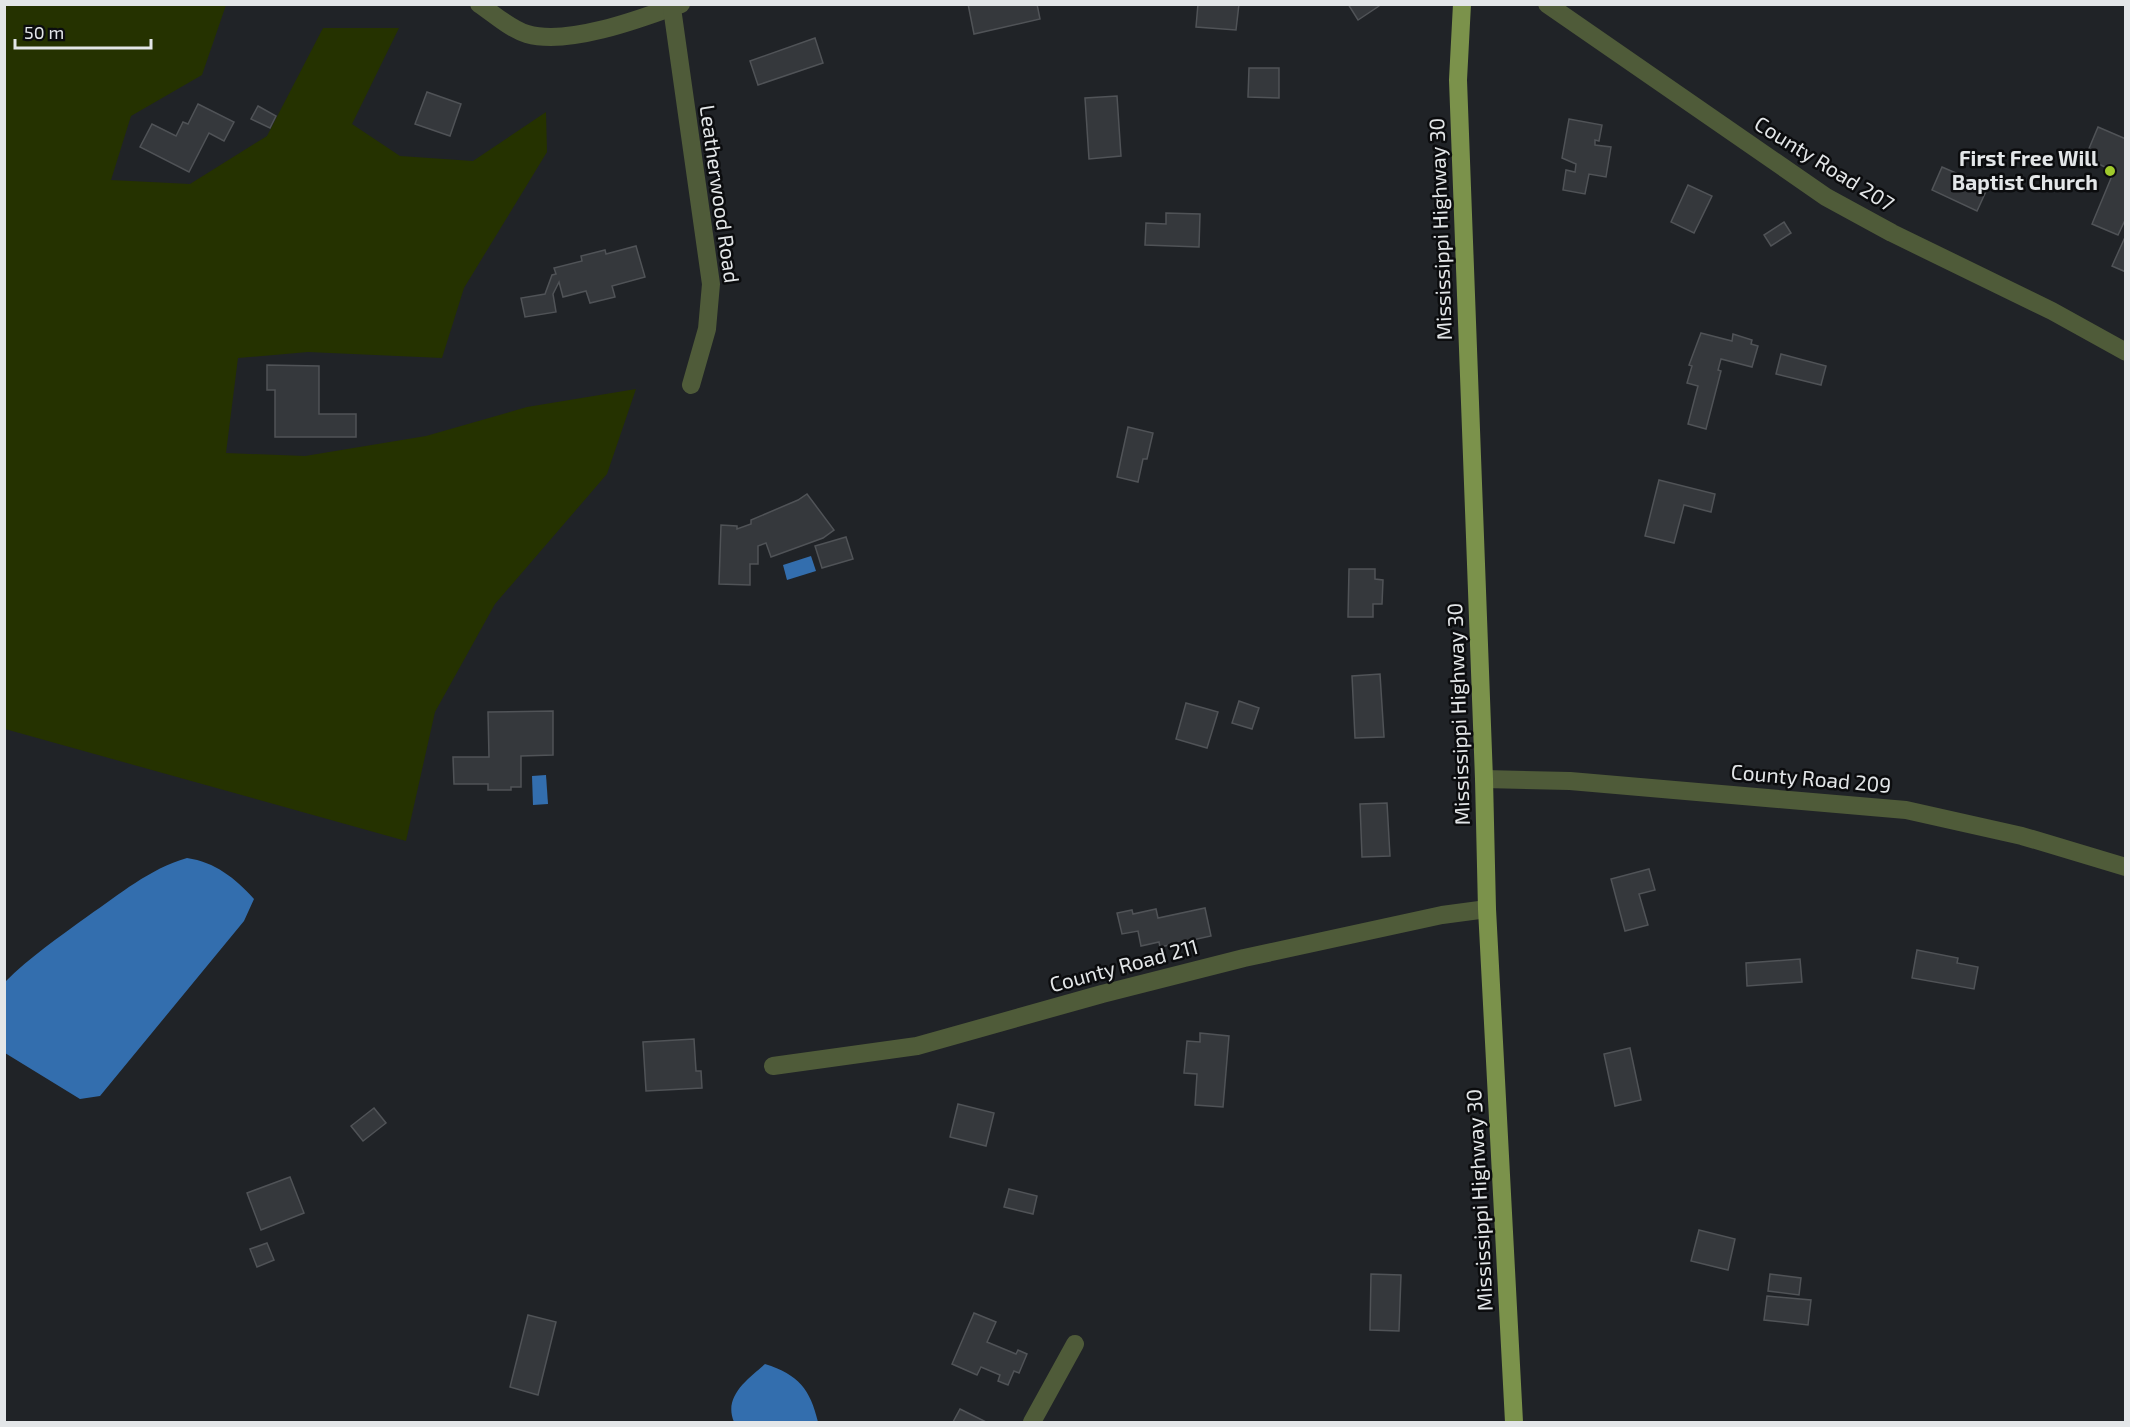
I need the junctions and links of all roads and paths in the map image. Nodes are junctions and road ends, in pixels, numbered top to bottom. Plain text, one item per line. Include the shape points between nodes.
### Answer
1 (479, 4) edge
2 (1462, 4) edge
3 (1547, 4) edge
4 (676, 6) edge
5 (2126, 352) edge
6 (691, 385) dead end
7 (1484, 779) junction
8 (2126, 867) edge
9 (1487, 909) junction
10 (773, 1066) dead end
11 (1075, 1344) dead end
12 (1032, 1422) edge
13 (1514, 1422) edge

1 - 4 street via 525,34 546,38 586,35
2 - 7 main road, Mississippi Highway 30 via 1458,80
3 - 5 street, County Road 207 via 1826,197
4 - 6 street, Leatherwood Road via 711,284 707,329
7 - 8 street, County Road 209 via 1570,780 1906,810 2022,836
7 - 9 main road, Mississippi Highway 30
9 - 10 street, County Road 211 via 1442,915 1244,958 917,1046
9 - 13 main road, Mississippi Highway 30
11 - 12 street

